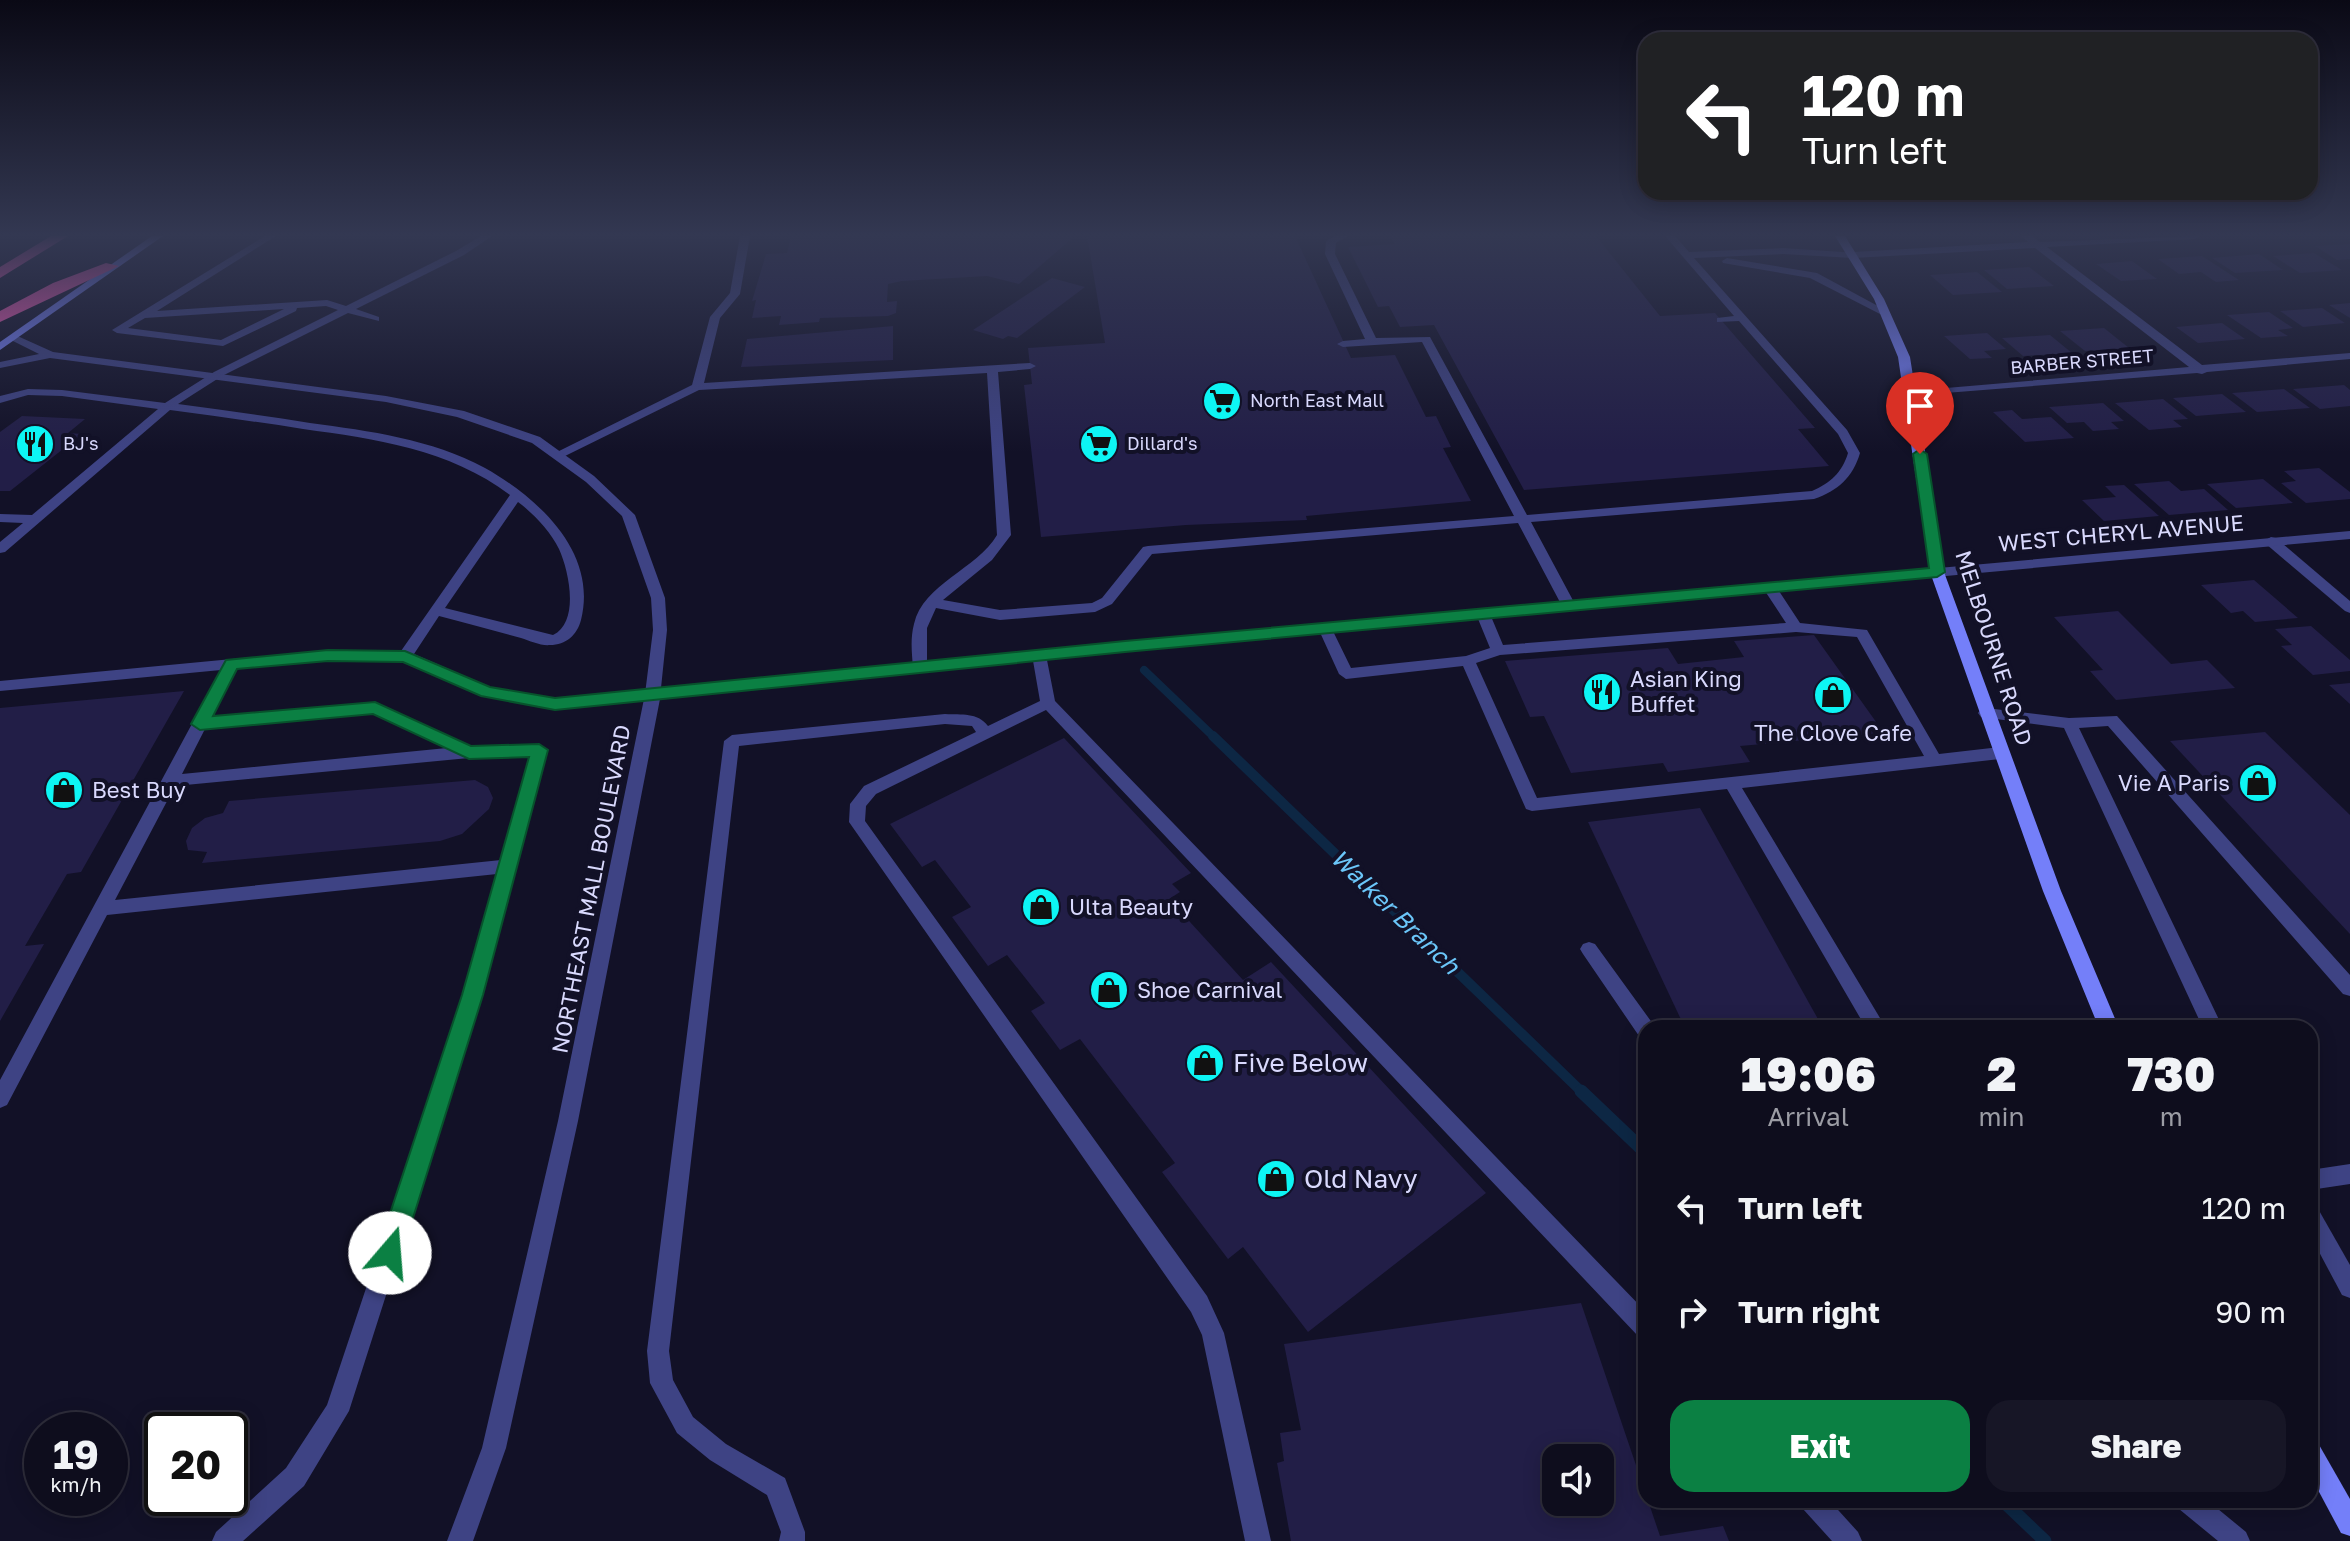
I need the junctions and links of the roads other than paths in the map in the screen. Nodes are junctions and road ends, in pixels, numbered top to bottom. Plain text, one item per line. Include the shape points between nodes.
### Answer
1 (53, 308) edge
2 (154, 308) edge
3 (255, 308) edge
4 (295, 308) edge
5 (344, 308) edge
6 (723, 308) edge
7 (1356, 308) edge
8 (1733, 308) edge
9 (1876, 308) edge
10 (1882, 308) edge
11 (2120, 308) edge
12 (348, 309) junction
13 (1884, 312) junction
14 (143, 315) junction
15 (1742, 318) junction
16 (375, 319) dead end
17 (1721, 320) dead end
18 (13, 337) junction
19 (1441, 338) dead end
20 (1426, 339) junction
21 (1372, 342) junction
22 (1343, 344) dead end
23 (0, 347) edge
24 (50, 355) junction
25 (2350, 356) edge
26 (0, 365) edge
27 (1030, 366) dead end
28 (992, 369) junction
29 (2202, 371) junction
30 (218, 374) junction
31 (697, 387) junction
32 (1911, 394) junction
33 (0, 400) edge
34 (169, 405) junction
35 (559, 454) junction
36 (517, 494) junction
37 (0, 518) edge
38 (1520, 518) junction
39 (34, 519) junction
40 (2350, 535) edge
41 (2271, 541) junction
42 (0, 549) edge
43 (1937, 572) junction
44 (1770, 588) junction
45 (934, 603) junction
46 (1569, 606) junction
47 (2350, 608) edge
48 (436, 610) junction
49 (1483, 614) junction
50 (1796, 627) junction
51 (1325, 628) junction
52 (1498, 650) junction
53 (1039, 655) junction
54 (405, 656) junction
55 (1468, 661) junction
56 (232, 664) junction
57 (920, 668) junction
58 (0, 686) edge
59 (653, 694) junction
60 (1048, 703) junction
61 (1986, 713) junction
62 (2069, 723) junction
63 (200, 724) junction
64 (986, 733) junction
65 (469, 752) junction
66 (2000, 753) junction
67 (1934, 760) junction
68 (169, 781) junction
69 (1731, 783) junction
70 (508, 866) junction
71 (101, 909) junction
72 (1589, 949) dead end
73 (2350, 988) edge
74 (1639, 1020) edge
75 (1871, 1020) edge
76 (2106, 1020) edge
77 (2209, 1020) edge
78 (0, 1099) edge
79 (2350, 1174) edge
80 (2318, 1179) edge
81 (2318, 1229) edge
82 (2350, 1287) edge
83 (1638, 1320) edge
84 (2318, 1466) edge
85 (1819, 1508) edge
86 (2198, 1508) edge
87 (2350, 1524) edge
88 (225, 1541) edge
89 (460, 1541) edge
90 (792, 1541) edge
91 (1258, 1541) edge
92 (1849, 1541) edge
93 (2237, 1541) edge

1 - 18 main road
2 - 14 street
3 - 14 street
4 - 14 street via 223,343 117,330
5 - 12 street
6 - 31 street via 715,317
7 - 21 street
8 - 15 street
9 - 13 street
10 - 13 main road, MELBOURNE ROAD
11 - 29 street
12 - 16 street
12 - 30 street
13 - 32 main road, MELBOURNE ROAD via 1904,357
15 - 17 street
15 - 38 street via 1843,433 1854,453 1846,475 1814,495
18 - 23 main road
18 - 24 street, NORTHEAST MALL BOULEVARD
19 - 20 street
20 - 21 street
20 - 38 street
21 - 22 street
24 - 26 street, NORTHEAST MALL BOULEVARD
24 - 30 street, NORTHEAST MALL BOULEVARD
25 - 29 street, BARBER STREET
27 - 28 street
28 - 31 street
28 - 45 street via 1004,535 991,554
29 - 32 street, BARBER STREET
30 - 34 street
30 - 35 street, NORTHEAST MALL BOULEVARD via 460,414 517,432
31 - 35 street
32 - 43 main road, MELBOURNE ROAD
33 - 34 street via 41,391
34 - 36 street via 427,448 475,467
34 - 39 street
35 - 59 street, NORTHEAST MALL BOULEVARD via 628,515 650,570 660,630
36 - 48 street
36 - 48 street via 551,524 566,555 577,589 570,632 549,641
37 - 39 street
38 - 45 street via 1148,550 1107,601 1095,607 1000,615
38 - 46 street
39 - 42 street
40 - 41 street, WEST CHERYL AVENUE
41 - 43 street, WEST CHERYL AVENUE
41 - 47 street
43 - 44 street, WEST CHERYL AVENUE
43 - 61 main road, MELBOURNE ROAD
44 - 46 street, WEST CHERYL AVENUE
44 - 50 street
45 - 57 street via 923,618
46 - 49 street, WEST CHERYL AVENUE
48 - 54 street
49 - 51 street, WEST CHERYL AVENUE
49 - 52 street
50 - 52 street
50 - 67 street via 1862,633
51 - 53 street, WEST CHERYL AVENUE
51 - 55 street via 1346,674
52 - 55 street
53 - 57 street, WEST CHERYL AVENUE
53 - 60 street
54 - 56 street via 328,655
54 - 59 street, WEST CHERYL AVENUE via 487,692 555,704
55 - 69 street via 1532,805
56 - 58 street
56 - 63 street
57 - 59 street, WEST CHERYL AVENUE
59 - 89 street, NORTHEAST MALL BOULEVARD via 568,1121 494,1448
60 - 64 street
60 - 83 street
61 - 62 street
61 - 66 main road, MELBOURNE ROAD
62 - 73 street via 2112,720
62 - 77 street
63 - 65 street via 375,708
63 - 68 street
64 - 90 street via 976,721 945,719 732,741 658,1351 662,1383 685,1425 776,1487
64 - 91 street via 870,790 858,804 857,822 1199,1304 1213,1333
65 - 68 street
65 - 70 street via 539,750
66 - 67 street
66 - 76 main road, MELBOURNE ROAD
67 - 69 street
68 - 71 street
69 - 75 street
70 - 71 street
70 - 88 street via 473,995 337,1411 295,1477
71 - 78 street
72 - 74 street
79 - 80 street
81 - 82 street
84 - 87 main road
85 - 92 street
86 - 93 street

